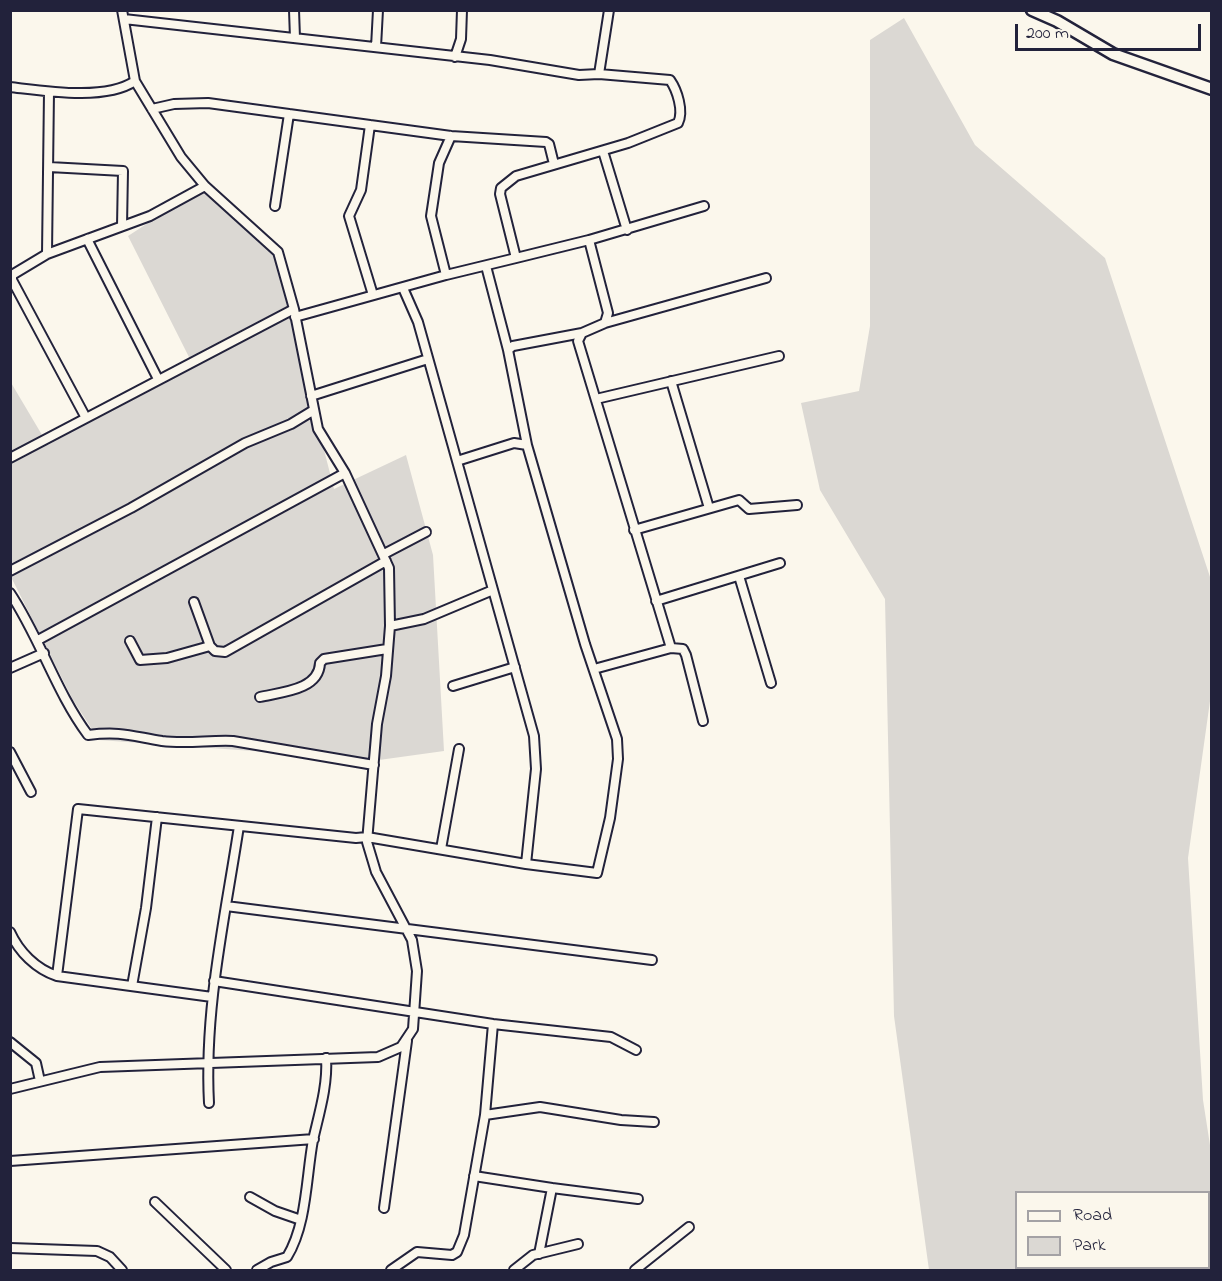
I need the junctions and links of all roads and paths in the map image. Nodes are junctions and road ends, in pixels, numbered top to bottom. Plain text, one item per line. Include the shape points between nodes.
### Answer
1 (294, 10) edge
2 (378, 10) edge
3 (462, 10) edge
4 (609, 10) edge
5 (1032, 10) edge
6 (123, 15) edge
7 (295, 38) junction
8 (376, 46) junction
9 (455, 57) junction
10 (599, 74) junction
11 (135, 81) junction
12 (1212, 84) edge
13 (10, 87) edge
14 (1211, 89) edge
15 (49, 92) junction
16 (152, 109) junction
17 (289, 114) junction
18 (370, 125) junction
19 (451, 136) junction
20 (603, 151) junction
21 (554, 164) junction
22 (49, 167) junction
23 (204, 186) junction
24 (275, 206) dead end
25 (704, 206) dead end
26 (122, 226) junction
27 (627, 230) junction
28 (87, 239) junction
29 (590, 240) junction
30 (47, 254) junction
31 (516, 258) junction
32 (486, 266) junction
33 (446, 275) junction
34 (766, 278) dead end
35 (403, 288) junction
36 (373, 295) junction
37 (295, 313) junction
38 (605, 323) junction
39 (582, 333) junction
40 (508, 350) junction
41 (779, 356) dead end
42 (428, 359) junction
43 (158, 379) junction
44 (671, 381) junction
45 (311, 396) junction
46 (596, 399) junction
47 (314, 410) junction
48 (86, 418) junction
49 (527, 445) junction
50 (10, 458) edge
51 (457, 461) junction
52 (345, 473) junction
53 (797, 505) dead end
54 (709, 508) junction
55 (634, 530) junction
56 (426, 532) dead end
57 (385, 557) junction
58 (780, 563) dead end
59 (10, 571) edge
60 (739, 576) junction
61 (493, 590) junction
62 (10, 593) edge
63 (656, 601) junction
64 (194, 602) dead end
65 (390, 626) junction
66 (38, 640) junction
67 (130, 641) dead end
68 (210, 646) junction
69 (671, 648) junction
70 (387, 649) junction
71 (44, 653) junction
72 (515, 667) junction
73 (10, 668) edge
74 (594, 669) junction
75 (771, 683) dead end
76 (453, 686) dead end
77 (260, 698) dead end
78 (702, 721) dead end
79 (459, 749) dead end
80 (10, 752) edge
81 (374, 765) junction
82 (31, 792) dead end
83 (157, 817) junction
84 (239, 826) junction
85 (367, 837) junction
86 (441, 849) junction
87 (526, 864) junction
88 (226, 906) junction
89 (408, 931) junction
90 (10, 932) edge
91 (652, 960) dead end
92 (57, 976) junction
93 (214, 981) junction
94 (132, 986) junction
95 (212, 997) junction
96 (414, 1012) junction
97 (494, 1024) junction
98 (407, 1041) junction
99 (10, 1042) edge
100 (636, 1050) dead end
101 (326, 1058) junction
102 (207, 1065) junction
103 (40, 1081) junction
104 (10, 1089) edge
105 (209, 1103) dead end
106 (485, 1115) junction
107 (654, 1122) dead end
108 (314, 1139) junction
109 (10, 1161) edge
110 (474, 1176) junction
111 (552, 1188) junction
112 (249, 1197) dead end
113 (638, 1198) dead end
114 (155, 1202) dead end
115 (384, 1208) dead end
116 (301, 1220) junction
117 (689, 1227) dead end
118 (578, 1244) dead end
119 (10, 1248) edge
120 (539, 1254) junction
121 (122, 1270) edge
122 (226, 1270) edge
123 (257, 1270) edge
124 (391, 1270) edge
125 (514, 1270) edge
126 (635, 1270) edge

1 - 7 street
2 - 8 street
3 - 9 street via 461,39
4 - 10 street
5 - 14 main road via 1113,54
6 - 7 street
6 - 11 street
7 - 8 street
8 - 9 street
9 - 10 street via 579,75
10 - 20 street via 670,80 676,88 682,116 667,128
11 - 15 street via 113,92
11 - 16 street
12 - 14 street
13 - 15 street
15 - 22 street
16 - 17 street via 194,102
16 - 23 street
17 - 18 street
17 - 24 street
18 - 19 street
18 - 36 street via 362,184 349,216
19 - 21 street via 546,142
19 - 33 street via 439,163 431,220
20 - 21 street
20 - 27 street
21 - 31 street via 516,176 500,190
22 - 26 street via 123,171
22 - 30 street
23 - 26 street via 179,202
23 - 37 street via 276,250
25 - 27 street
26 - 28 street
27 - 29 street
28 - 30 street
28 - 43 street
29 - 31 street
29 - 38 street via 608,313
30 - 48 street via 15,271 12,280
31 - 32 street
32 - 33 street
32 - 40 street
33 - 35 street
34 - 38 street
35 - 36 street
35 - 42 street
36 - 37 street
37 - 43 street
37 - 45 street
38 - 39 street
39 - 40 street
39 - 46 street via 578,341
40 - 49 street
41 - 44 street
42 - 45 street
42 - 51 street
43 - 48 street
44 - 46 street
44 - 54 street
45 - 47 street
46 - 55 street
47 - 52 street via 322,438
47 - 59 street via 245,443
48 - 50 street
49 - 51 street via 514,443
49 - 74 street
51 - 61 street
52 - 57 street
52 - 66 street
53 - 54 street via 749,509 739,500
54 - 55 street
55 - 63 street
56 - 57 street
57 - 65 street via 391,579
57 - 68 street via 225,652
58 - 60 street
60 - 63 street
60 - 75 street
61 - 65 street via 424,619
61 - 72 street
62 - 66 street
63 - 69 street
64 - 68 street
65 - 70 street
66 - 71 street
67 - 68 street via 140,660 166,658
69 - 74 street
69 - 78 street via 683,649 686,655
70 - 77 street via 324,659 314,681
70 - 81 street
71 - 73 street
71 - 81 street via 88,735 121,733 162,741 233,741
72 - 76 street
72 - 87 street via 534,736 536,769
74 - 87 street via 612,722 618,759 598,870 594,874
79 - 86 street
80 - 82 street
81 - 85 street
83 - 84 street
83 - 92 street via 78,809
83 - 94 street
84 - 85 street
84 - 88 street
85 - 86 street
85 - 89 street via 376,872
86 - 87 street
88 - 89 street
88 - 93 street
89 - 91 street
89 - 96 street via 416,953
90 - 92 street via 33,963
92 - 94 street
93 - 95 street
93 - 96 street
94 - 95 street
95 - 102 street
96 - 97 street
96 - 98 street via 413,1029
97 - 100 street via 611,1037
97 - 106 street
98 - 101 street via 378,1057
98 - 115 street
99 - 103 street via 36,1064
101 - 102 street
101 - 108 street
102 - 103 street via 100,1067
102 - 105 street
103 - 104 street
106 - 107 street via 540,1107
106 - 110 street
108 - 109 street
108 - 116 street
110 - 111 street
110 - 124 street via 465,1235 457,1252 417,1252
111 - 113 street
111 - 120 street
112 - 116 street
114 - 122 street
116 - 123 street via 287,1257
117 - 126 street
118 - 120 street
119 - 121 street via 97,1251 110,1257
120 - 125 street

